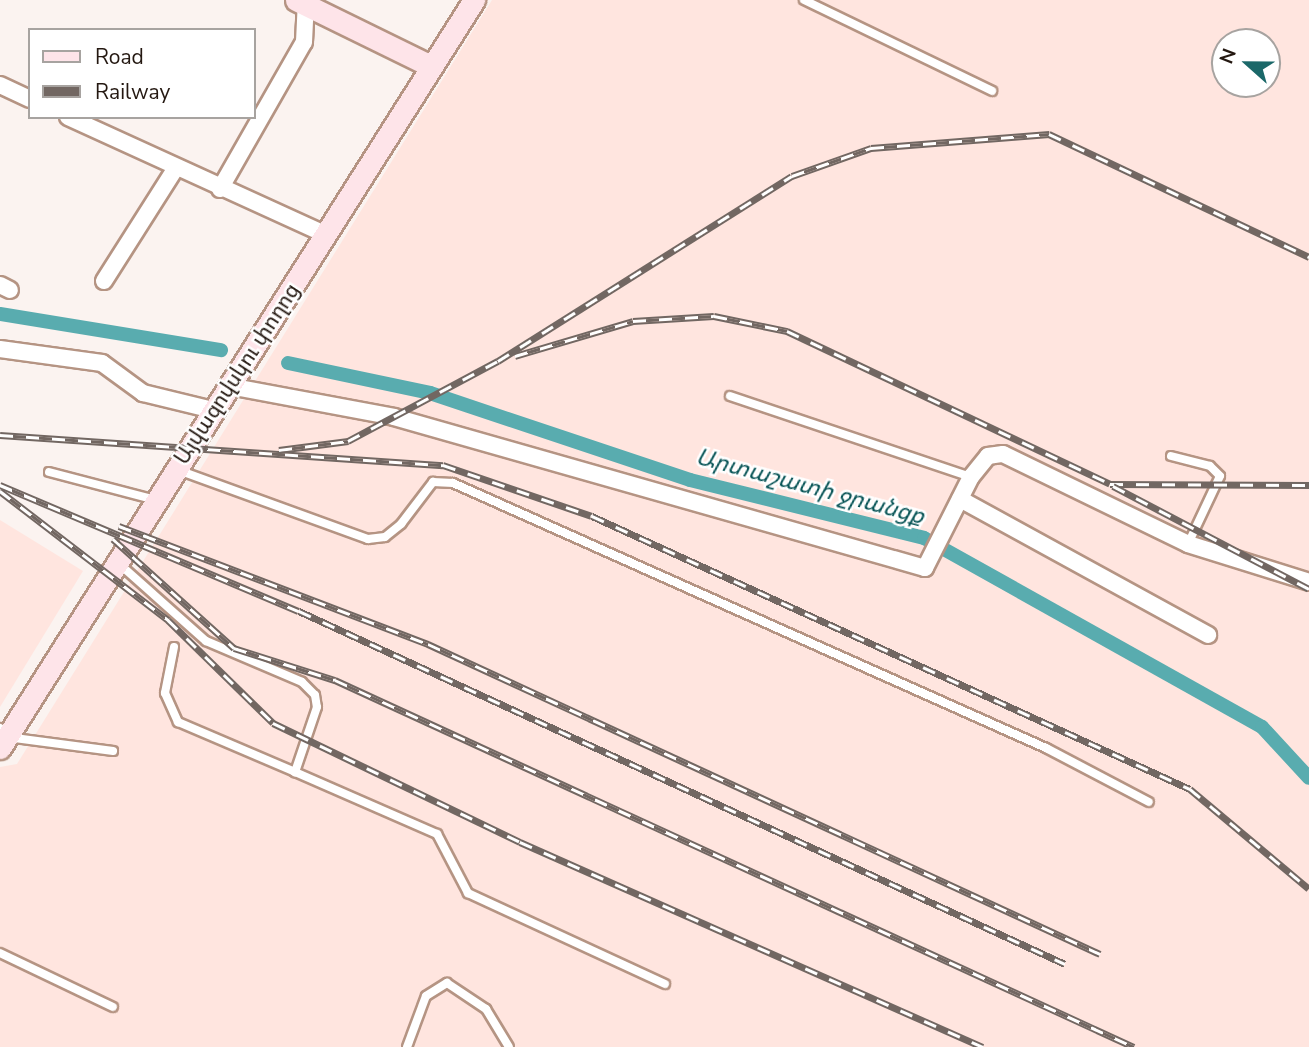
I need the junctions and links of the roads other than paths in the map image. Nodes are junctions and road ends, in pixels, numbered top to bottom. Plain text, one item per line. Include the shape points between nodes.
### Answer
1 (474, 0) edge
2 (804, 0) edge
3 (302, 1) edge
4 (431, 66) junction
5 (0, 85) edge
6 (992, 91) dead end
7 (28, 98) edge
8 (72, 119) edge
9 (175, 169) junction
10 (220, 189) junction
11 (327, 235) junction
12 (104, 281) dead end
13 (0, 349) edge
14 (229, 386) junction
15 (730, 396) dead end
16 (213, 410) junction
17 (1171, 456) dead end
18 (175, 469) junction
19 (48, 472) dead end
20 (971, 477) junction
21 (960, 499) junction
22 (156, 500) junction
23 (1188, 544) junction
24 (117, 562) junction
25 (1309, 582) edge
26 (1208, 635) dead end
27 (174, 647) dead end
28 (2, 737) edge
29 (113, 751) dead end
30 (295, 772) junction
31 (1149, 802) dead end
32 (0, 953) edge
33 (665, 984) dead end
34 (113, 1007) dead end
35 (407, 1047) edge
36 (509, 1047) edge

1 - 4 main road, Այվազովսկու փողոց
2 - 6 lane
3 - 4 main road
3 - 10 street via 304,42
4 - 11 main road, Այվազովսկու փողոց
5 - 7 street
8 - 9 street
9 - 10 street
9 - 12 street
10 - 11 street
11 - 14 main road, Այվազովսկու փողոց
13 - 16 street via 102,363 143,393
14 - 16 main road, Այվազովսկու փողոց
14 - 21 street via 394,417 925,568
15 - 20 lane
16 - 18 main road, Այվազովսկու փողոց
17 - 23 lane via 1210,466 1220,476
18 - 22 main road, Այվազովսկու փողոց
18 - 31 lane via 368,539 386,537 401,524 433,482 453,483 1034,742
19 - 22 lane
20 - 21 street
20 - 23 street via 988,456 1016,457
21 - 26 street
22 - 24 main road, Այվազովսկու փողոց
23 - 25 street
24 - 28 main road, Այվազովսկու փողոց
24 - 30 lane via 206,641 302,681 315,695 317,707
27 - 30 lane via 165,693 178,722
28 - 29 lane
30 - 33 lane via 437,835 468,893
32 - 34 lane
35 - 36 lane via 426,996 447,983 486,1009

